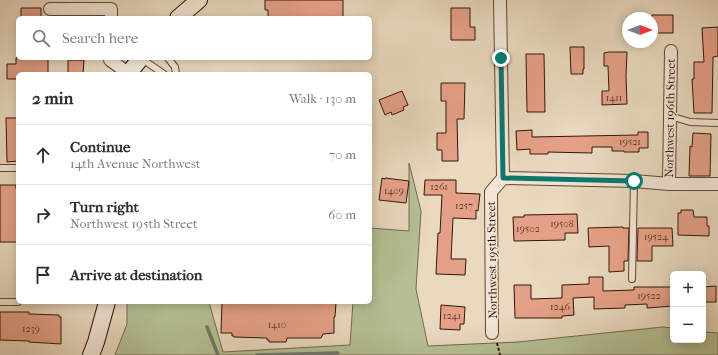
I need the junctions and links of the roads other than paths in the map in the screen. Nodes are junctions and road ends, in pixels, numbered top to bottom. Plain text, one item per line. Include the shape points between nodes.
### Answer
1 (199, 0) edge
2 (500, 0) edge
3 (50, 9) dead end
4 (111, 16) edge
5 (180, 16) edge
6 (671, 51) dead end
7 (110, 60) edge
8 (138, 60) edge
9 (143, 60) edge
10 (170, 60) edge
11 (125, 72) edge
12 (130, 72) edge
13 (161, 72) edge
14 (176, 72) edge
15 (670, 116) junction
16 (718, 123) edge
17 (0, 168) edge
18 (16, 168) edge
19 (503, 178) junction
20 (634, 181) junction
21 (669, 184) junction
22 (718, 184) edge
23 (632, 279) dead end
24 (0, 302) edge
25 (16, 302) edge
26 (106, 304) edge
27 (492, 333) dead end
28 (91, 355) edge

1 - 5 main road
2 - 19 street
3 - 4 street via 111,9
6 - 15 street, Northwest 196th Street
7 - 11 street
8 - 12 main road
9 - 13 lane
10 - 14 lane
15 - 16 lane via 690,122
15 - 21 street, Northwest 196th Street
17 - 18 lane
19 - 20 street
19 - 27 street, Northwest 195th Street via 491,192
20 - 21 street
20 - 23 lane
21 - 22 street
24 - 25 lane
26 - 28 main road

